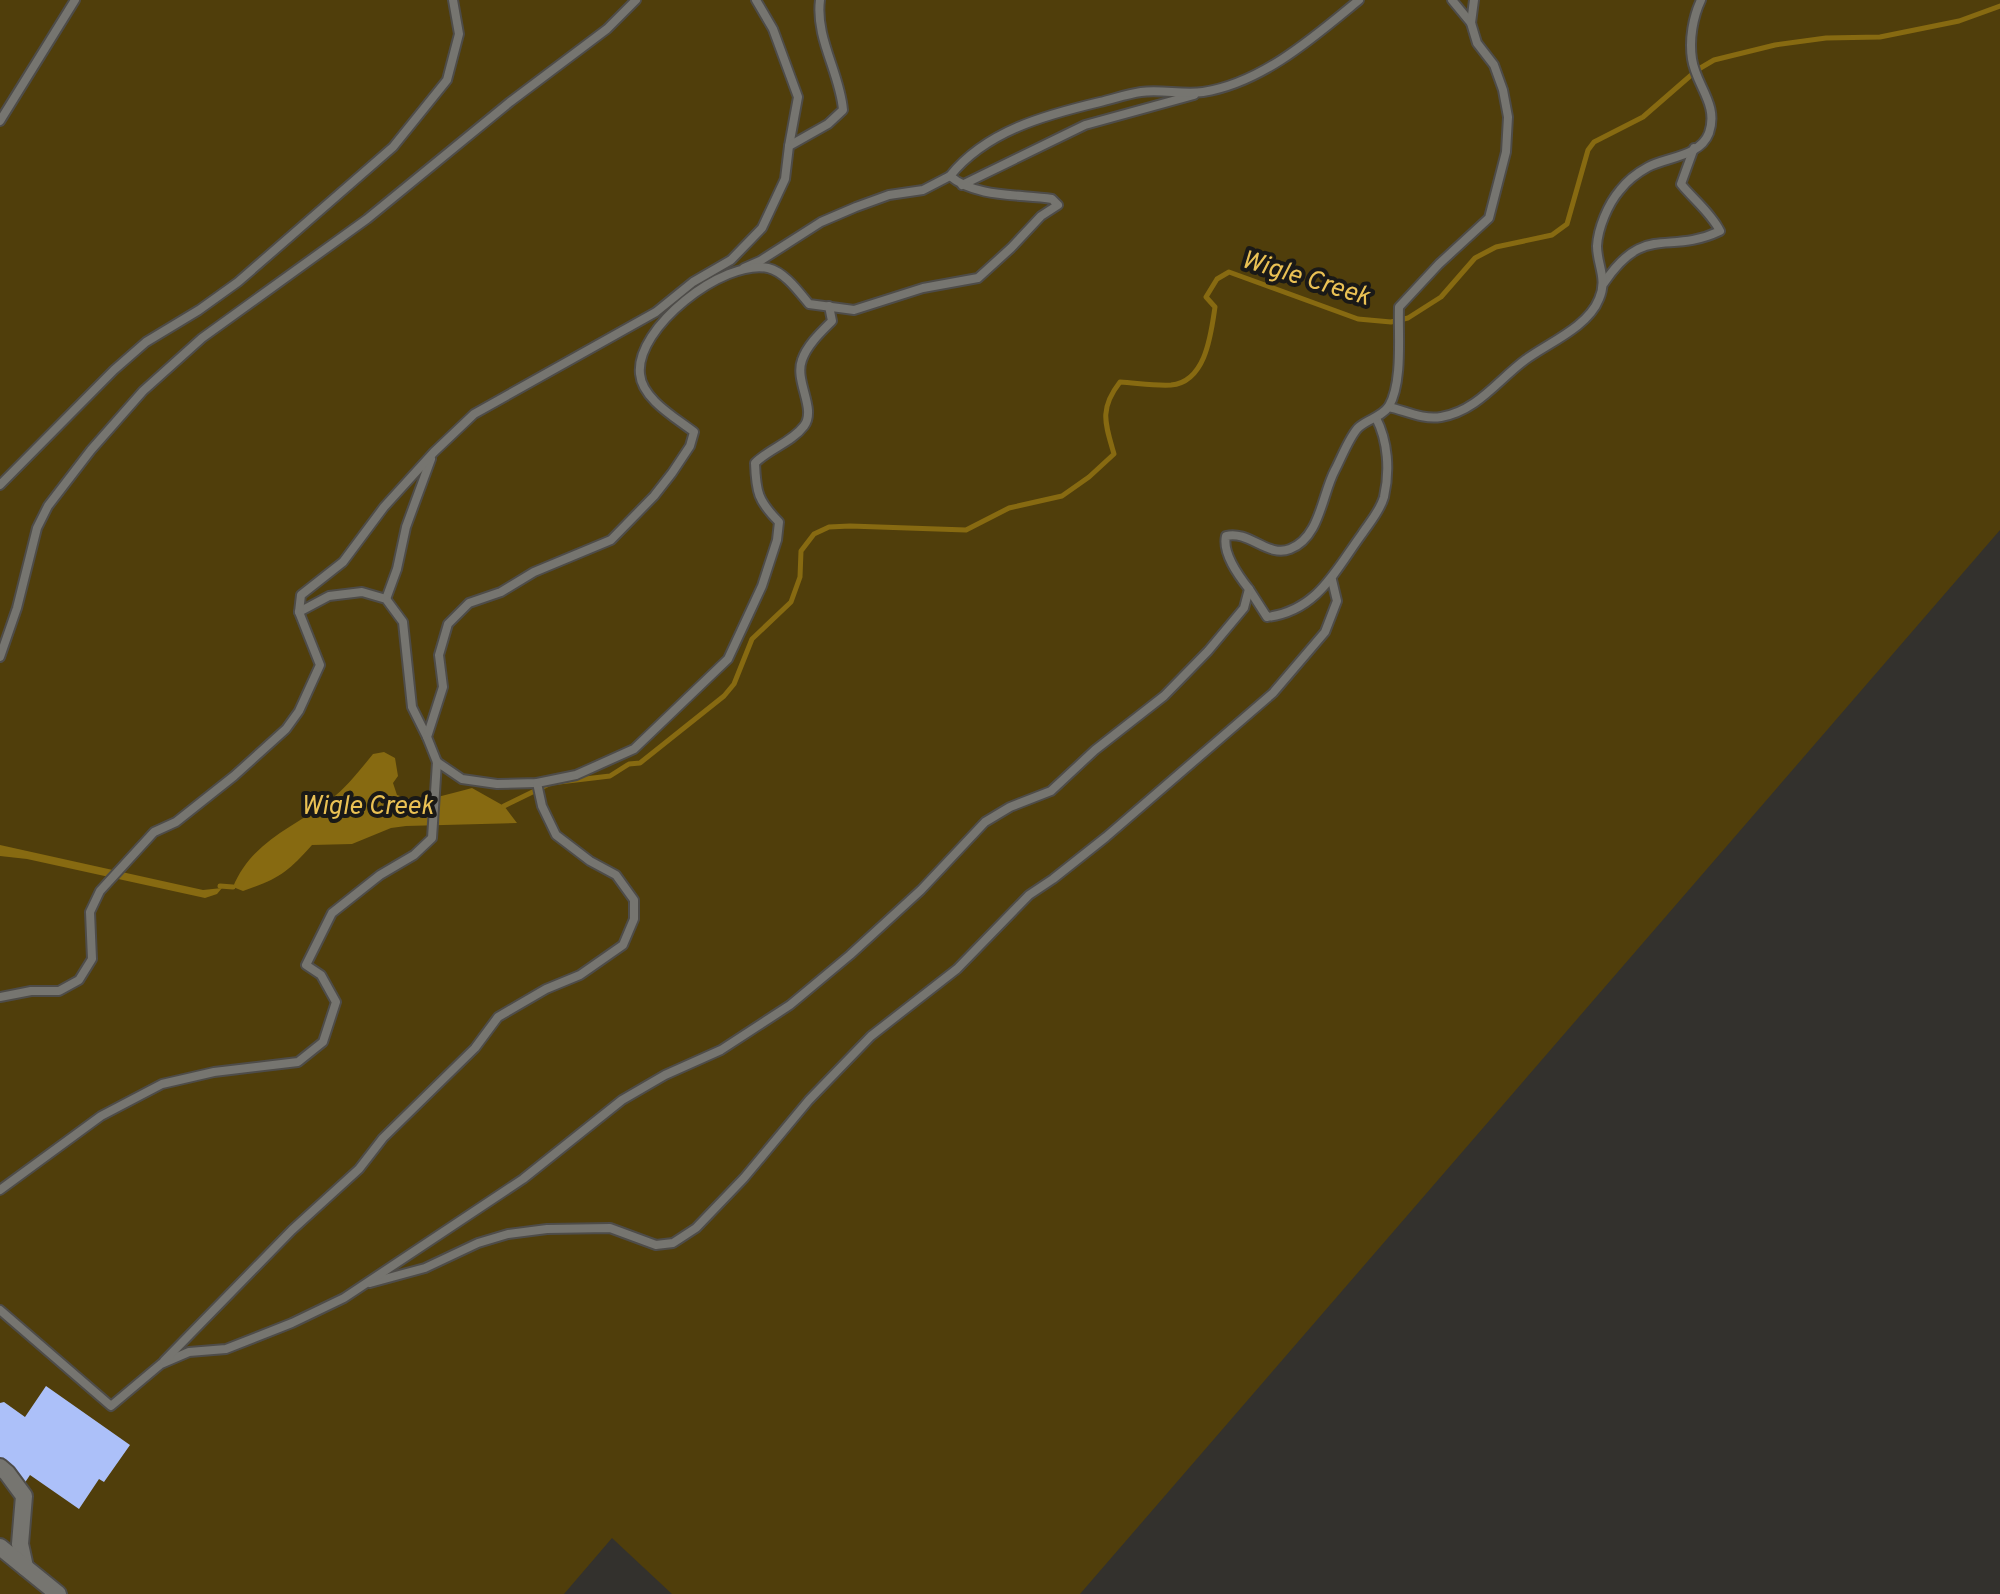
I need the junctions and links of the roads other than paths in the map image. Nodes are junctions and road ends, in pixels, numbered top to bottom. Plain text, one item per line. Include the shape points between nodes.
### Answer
1 (75, 0) edge
2 (453, 0) edge
3 (636, 0) edge
4 (756, 0) edge
5 (820, 0) edge
6 (1362, 0) edge
7 (1452, 0) edge
8 (1474, 0) edge
9 (1701, 0) edge
10 (1471, 23) junction
11 (1202, 92) junction
12 (0, 121) edge
13 (789, 146) junction
14 (1694, 148) junction
15 (950, 176) junction
16 (961, 186) junction
17 (736, 272) junction
18 (1604, 283) junction
19 (829, 306) junction
20 (1389, 407) junction
21 (1376, 418) junction
22 (434, 452) junction
23 (0, 485) edge
24 (1332, 580) junction
25 (1249, 589) junction
26 (386, 599) junction
27 (299, 612) junction
28 (0, 657) edge
29 (427, 737) junction
30 (437, 762) junction
31 (537, 783) junction
32 (0, 997) edge
33 (0, 1190) edge
34 (362, 1286) junction
35 (0, 1310) edge
36 (161, 1364) junction
37 (0, 1467) edge
38 (0, 1547) edge
39 (25, 1567) junction
40 (58, 1594) edge

1 - 12 lane
2 - 23 lane via 459,34 447,80 393,147 238,282 146,342
3 - 28 lane via 607,29 367,219 202,338 143,391 48,506
4 - 13 lane via 773,29 798,97
5 - 13 lane via 823,37 842,91 843,110
6 - 11 lane via 1252,77
7 - 10 lane
8 - 10 lane
9 - 14 lane via 1693,17 1692,58 1713,116 1708,137
10 - 20 lane via 1503,90 1506,152 1489,218 1399,307 1397,368
11 - 15 lane via 1143,92 1056,112 1001,135 964,158
11 - 16 lane via 1085,125
13 - 22 lane via 785,179 762,228 731,260 656,312 474,414
14 - 18 lane via 1650,166 1619,191 1597,246
14 - 18 lane via 1681,184 1720,231 1631,251
15 - 16 lane
15 - 17 lane via 923,190 889,195 821,222
16 - 19 lane via 1052,199 1058,205 978,278 923,288 854,310
17 - 19 lane via 768,268 793,284 809,304
17 - 29 lane via 701,288 664,319 641,353 639,376 650,395 694,432 690,446 654,496 611,540 469,603 448,624 439,655 443,687
18 - 20 lane via 1599,302 1576,325 1469,407 1438,418
19 - 31 lane via 832,321 801,360 800,386 809,408 806,424 755,463 756,491 779,522 777,540 728,659 634,749 576,775
20 - 21 lane
21 - 24 lane via 1388,470 1383,500
21 - 25 lane via 1359,428 1304,538 1290,549 1274,551 1234,533 1226,536 1224,546
22 - 26 lane
22 - 27 lane via 343,562 301,595
24 - 25 lane via 1284,615 1267,617
24 - 34 lane via 1337,601 1325,632 1273,693 1106,837 1029,895 957,969 871,1036 696,1228 673,1243 656,1245 610,1228 508,1234 425,1268
25 - 34 lane via 1244,608 1164,696 1051,791 985,822 921,890 790,1005 721,1050 622,1100 523,1179
26 - 27 lane via 362,592 329,596
26 - 29 lane via 403,622 412,707
27 - 32 lane via 320,665 286,729 176,822 154,832 100,891 90,912 92,959 79,980 59,991
29 - 30 lane
30 - 31 lane via 462,779
30 - 33 lane via 432,838 332,913 306,965 321,975 336,1002 323,1042 298,1062 162,1084 101,1116
31 - 36 lane via 556,835 616,875 634,900 634,919 623,945 580,975 498,1017 359,1169
34 - 36 lane via 279,1329 226,1349 189,1352
35 - 36 lane via 111,1406
37 - 39 street via 24,1496 20,1544
38 - 39 street
39 - 40 street

